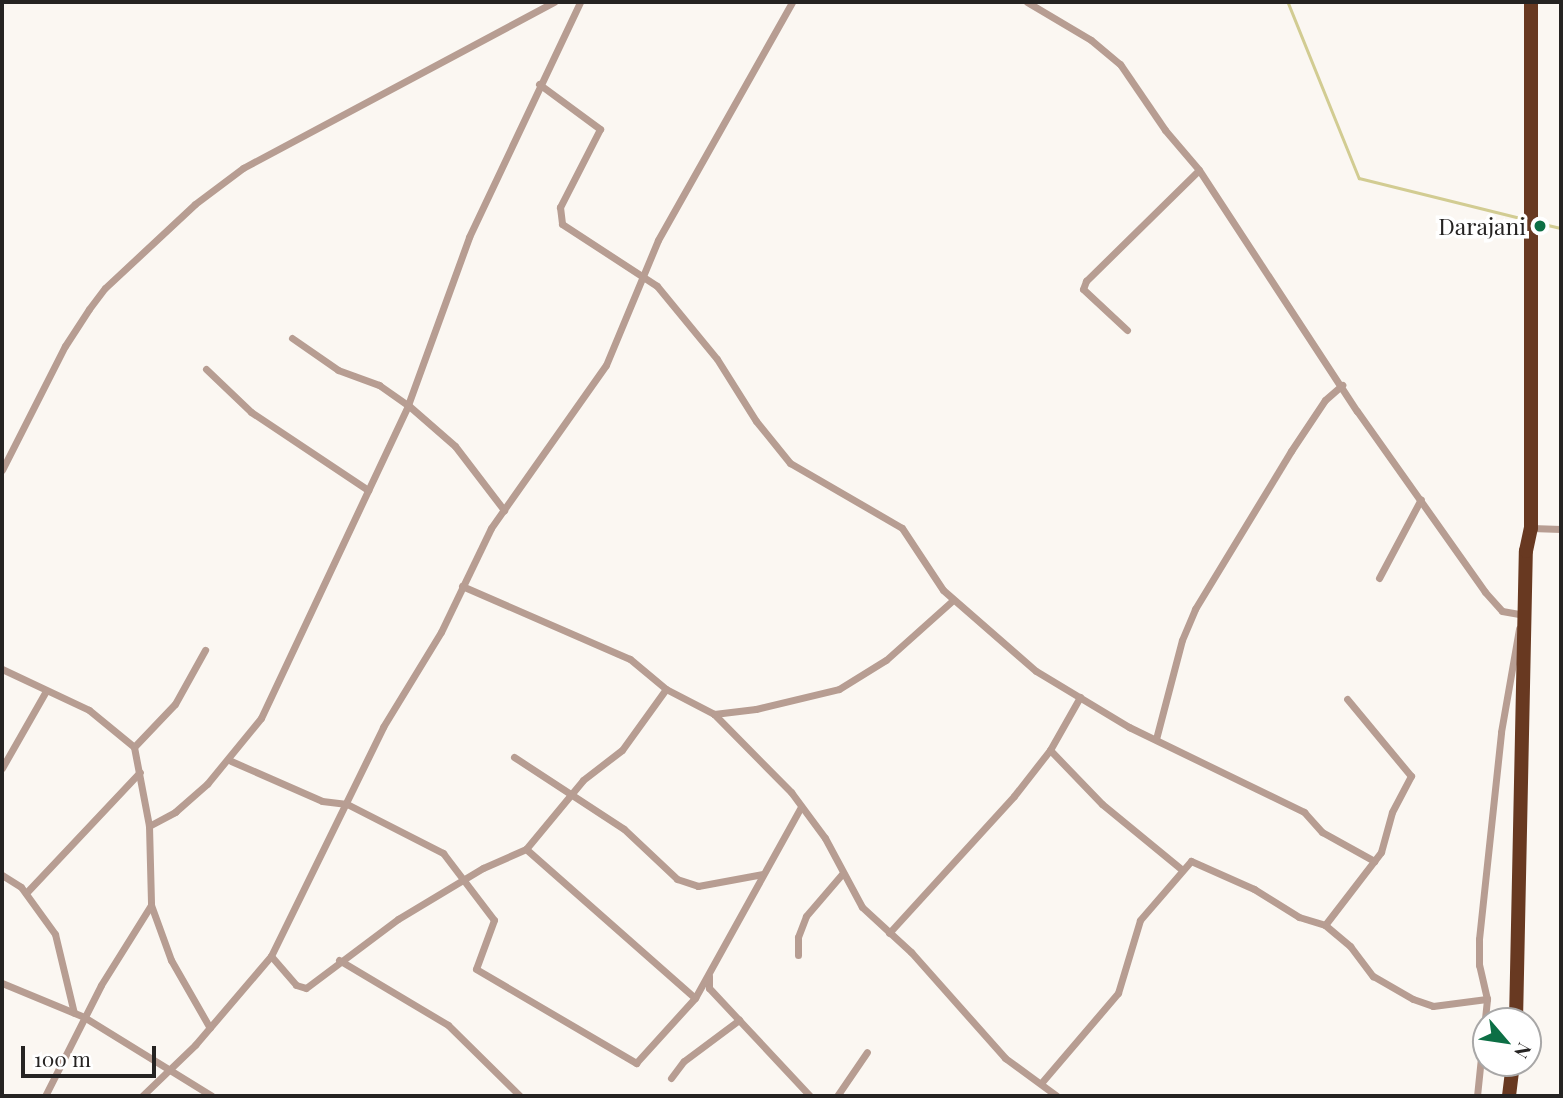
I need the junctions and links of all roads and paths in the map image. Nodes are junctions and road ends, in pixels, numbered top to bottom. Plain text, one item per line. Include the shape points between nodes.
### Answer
1 (554, 2) edge
2 (580, 2) edge
3 (792, 2) edge
4 (1027, 2) edge
5 (1531, 2) edge
6 (539, 85) junction
7 (1199, 170) junction
8 (642, 274) junction
9 (1127, 330) dead end
10 (292, 338) dead end
11 (206, 369) dead end
12 (1342, 385) junction
13 (408, 405) junction
14 (2, 470) edge
15 (368, 490) junction
16 (1421, 499) junction
17 (504, 510) junction
18 (1531, 528) junction
19 (1561, 529) edge
20 (1379, 578) dead end
21 (463, 586) junction
22 (953, 600) junction
23 (1524, 615) junction
24 (205, 650) dead end
25 (2, 669) edge
26 (666, 689) junction
27 (47, 691) junction
28 (1080, 697) junction
29 (1347, 699) dead end
30 (714, 714) junction
31 (1156, 739) junction
32 (134, 747) junction
33 (1050, 750) junction
34 (514, 757) dead end
35 (231, 761) junction
36 (2, 768) edge
37 (140, 772) junction
38 (570, 797) junction
39 (347, 804) junction
40 (801, 807) junction
41 (149, 826) junction
42 (526, 849) junction
43 (1374, 861) junction
44 (1181, 869) junction
45 (842, 873) junction
46 (763, 874) junction
47 (2, 875) edge
48 (462, 881) junction
49 (26, 893) junction
50 (151, 905) junction
51 (1325, 925) junction
52 (889, 933) junction
53 (271, 956) junction
54 (798, 956) dead end
55 (339, 960) junction
56 (709, 972) junction
57 (2, 983) edge
58 (695, 998) junction
59 (1487, 999) junction
60 (1516, 1007) edge
61 (74, 1013) junction
62 (84, 1017) junction
63 (739, 1020) junction
64 (210, 1028) junction
65 (867, 1052) dead end
66 (168, 1069) junction
67 (1511, 1077) edge
68 (671, 1078) dead end
69 (1042, 1082) junction
70 (45, 1096) edge
71 (142, 1096) edge
72 (212, 1096) edge
73 (520, 1096) edge
74 (810, 1096) edge
75 (837, 1096) edge
76 (1057, 1096) edge
77 (1477, 1096) edge
78 (1509, 1096) edge

1 - 14 street via 243,168 195,204 104,288 65,346
2 - 6 street
3 - 8 street
4 - 7 street via 1091,40 1121,64 1165,130
5 - 18 highway
6 - 8 street via 600,129 560,207 562,224
6 - 13 street via 469,237
7 - 9 street via 1086,281 1083,289
7 - 12 street
8 - 17 street via 607,365
8 - 22 street via 681,313 790,463 902,528
10 - 13 street via 338,370 379,386
11 - 15 street via 251,412
12 - 16 street
12 - 31 street via 1325,400 1291,451 1195,609 1182,640
13 - 15 street
13 - 17 street via 455,446
15 - 35 street via 261,718
16 - 20 street
16 - 23 street via 1497,607
17 - 21 street
18 - 19 street
18 - 23 highway
21 - 26 street via 629,659
21 - 39 street via 441,632 383,727
22 - 28 street via 1024,663
22 - 30 street via 905,645 839,689
23 - 59 street via 1501,732 1479,939
23 - 60 highway
24 - 32 street via 184,691
25 - 27 street
26 - 30 street
26 - 38 street via 622,750
27 - 32 street via 89,710
27 - 36 street
28 - 31 street
28 - 33 street
29 - 43 street via 1411,773
30 - 40 street via 779,777
31 - 43 street via 1304,812 1322,832
32 - 37 street
33 - 44 street via 1102,804
33 - 52 street via 917,907
34 - 38 street
35 - 39 street via 322,801
35 - 41 street via 175,812
37 - 41 street
37 - 49 street
38 - 42 street
38 - 46 street via 624,829 677,879 698,886
39 - 48 street via 443,853
39 - 53 street
40 - 45 street via 825,838
40 - 46 street
41 - 50 street
42 - 48 street
42 - 58 street
43 - 51 street
44 - 51 street via 1191,861 1201,863 1298,917
44 - 69 street via 1140,920 1118,993
45 - 52 street via 862,907
45 - 54 street via 806,916 798,937
46 - 56 street
47 - 49 street
48 - 55 street
48 - 58 street via 494,920 476,969 626,1059 638,1062
49 - 61 street via 60,946
50 - 62 street
50 - 64 street via 171,960
51 - 59 street via 1350,946 1373,976 1413,999 1433,1006
52 - 69 street via 1005,1058
53 - 55 street via 296,985 306,988
53 - 64 street
55 - 73 street via 448,1025
56 - 58 street
56 - 63 street via 709,988
57 - 61 street
59 - 77 street
61 - 62 street
62 - 66 street
62 - 70 street
63 - 68 street via 684,1061
63 - 74 street
64 - 66 street
65 - 75 street
66 - 71 street
66 - 72 street
67 - 78 highway
69 - 76 street

